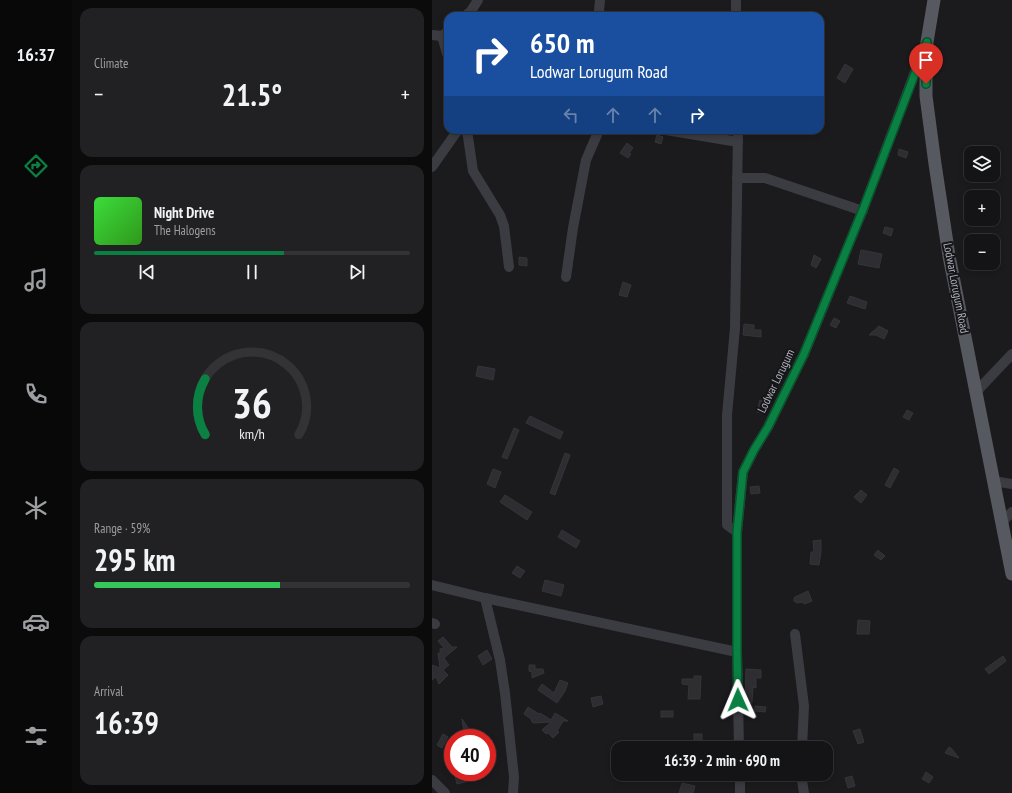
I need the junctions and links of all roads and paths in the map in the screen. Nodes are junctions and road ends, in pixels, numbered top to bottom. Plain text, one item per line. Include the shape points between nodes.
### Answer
1 (478, 0) edge
2 (600, 0) edge
3 (736, 0) edge
4 (934, 0) edge
5 (470, 12) edge
6 (600, 12) edge
7 (736, 12) edge
8 (441, 34) edge
9 (927, 42) junction
10 (444, 44) edge
11 (455, 134) edge
12 (468, 134) edge
13 (598, 134) edge
14 (690, 134) edge
15 (738, 134) edge
16 (738, 142) junction
17 (432, 166) edge
18 (737, 178) junction
19 (863, 211) junction
20 (509, 267) dead end
21 (566, 277) dead end
22 (1012, 354) edge
23 (976, 392) junction
24 (994, 481) junction
25 (1012, 484) edge
26 (1012, 512) edge
27 (1002, 522) junction
28 (737, 532) junction
29 (1010, 549) edge
30 (1012, 574) edge
31 (432, 585) edge
32 (485, 598) junction
33 (795, 634) dead end
34 (737, 652) junction
35 (739, 741) edge
36 (802, 741) edge
37 (432, 780) edge
38 (740, 781) edge
39 (802, 781) edge
40 (444, 793) edge
41 (513, 793) edge
42 (740, 793) edge
43 (804, 793) edge

1 - 5 street
2 - 6 street
3 - 7 street
4 - 9 main road, Lodwar Lorugum Road
8 - 10 street
9 - 19 street, Lodwar Lorugum
9 - 23 main road, Lodwar Lorugum Road via 926,96 935,164 949,256
11 - 17 street
12 - 20 street via 473,171 504,226
13 - 21 street via 586,160
14 - 16 street
15 - 16 street
16 - 18 street
18 - 19 street via 765,178
18 - 28 street via 735,328 727,415 727,525
19 - 28 street, Lodwar Lorugum via 804,354 743,472
22 - 23 street
23 - 24 main road, Lodwar Lorugum Road
24 - 25 street
24 - 27 main road, Lodwar Lorugum Road
26 - 27 street
27 - 29 main road, Lodwar Lorugum Road
28 - 34 street, Lodwar Lorugum
29 - 30 main road, Lodwar Lorugum Road
31 - 32 street
32 - 34 street
32 - 41 street via 506,693 514,777
33 - 36 street via 804,706
34 - 35 street, Lodwar Lorugum
37 - 40 street
38 - 42 street
39 - 43 street

